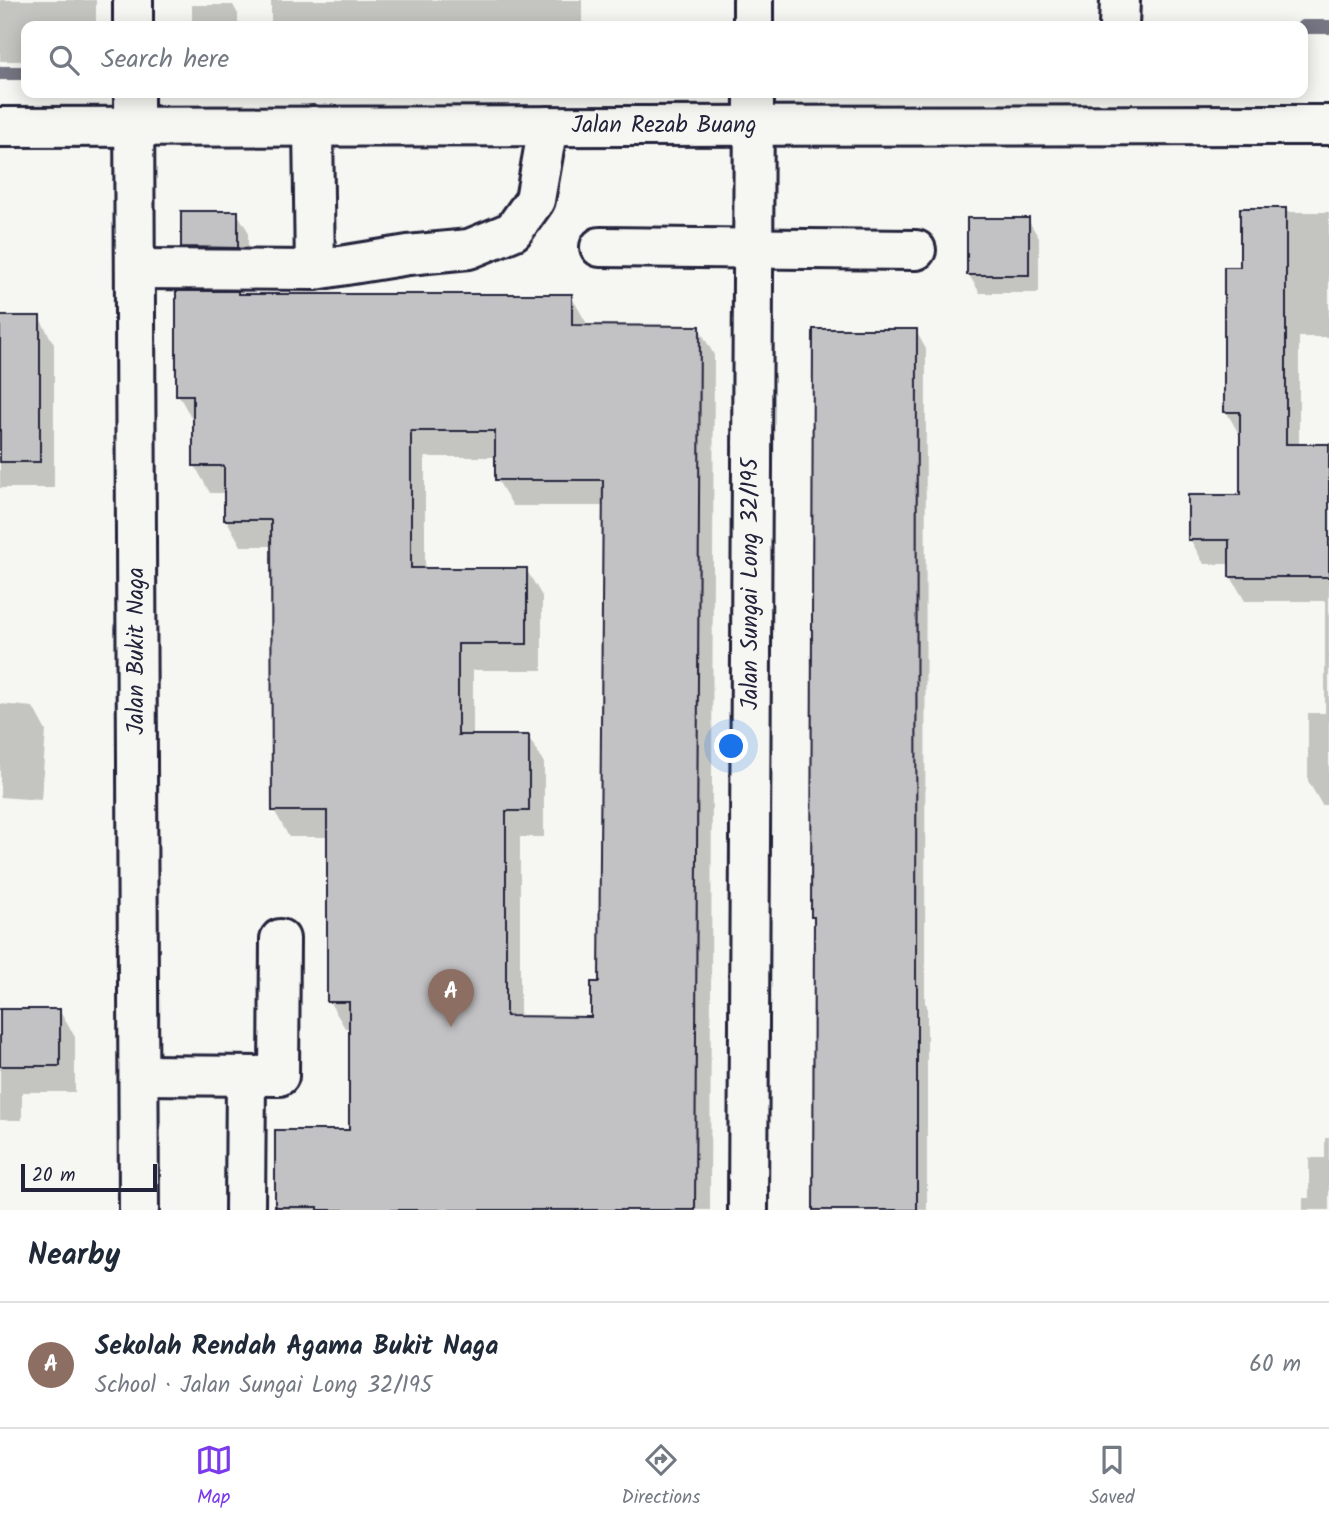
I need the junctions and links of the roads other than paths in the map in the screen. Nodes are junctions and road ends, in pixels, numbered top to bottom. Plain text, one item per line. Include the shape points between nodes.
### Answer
1 (133, 0) edge
2 (133, 21) edge
3 (755, 109) edge
4 (1123, 109) edge
5 (134, 110) edge
6 (1329, 125) edge
7 (313, 126) junction
8 (548, 126) junction
9 (0, 127) edge
10 (600, 247) dead end
11 (752, 249) junction
12 (916, 250) dead end
13 (135, 269) junction
14 (315, 270) junction
15 (280, 939) dead end
16 (139, 1076) junction
17 (246, 1076) junction
18 (139, 1210) edge
19 (245, 1210) edge
20 (748, 1210) edge

1 - 2 street
3 - 4 street, Jalan Rezab Buang
3 - 8 street, Jalan Rezab Buang
3 - 11 street, Jalan Sungai Long 32/195
4 - 6 street, Jalan Rezab Buang
5 - 7 street, Jalan Rezab Buang
5 - 9 street, Jalan Rezab Buang
5 - 13 street, Jalan Bukit Naga
7 - 8 street, Jalan Rezab Buang
7 - 14 street
8 - 14 street via 535,200 513,231 469,249
10 - 11 street
11 - 12 street
11 - 20 street, Jalan Sungai Long 32/195
13 - 14 street
13 - 16 street, Jalan Bukit Naga
15 - 17 street via 279,1076
16 - 17 street
16 - 18 street, Jalan Bukit Naga
17 - 19 street

